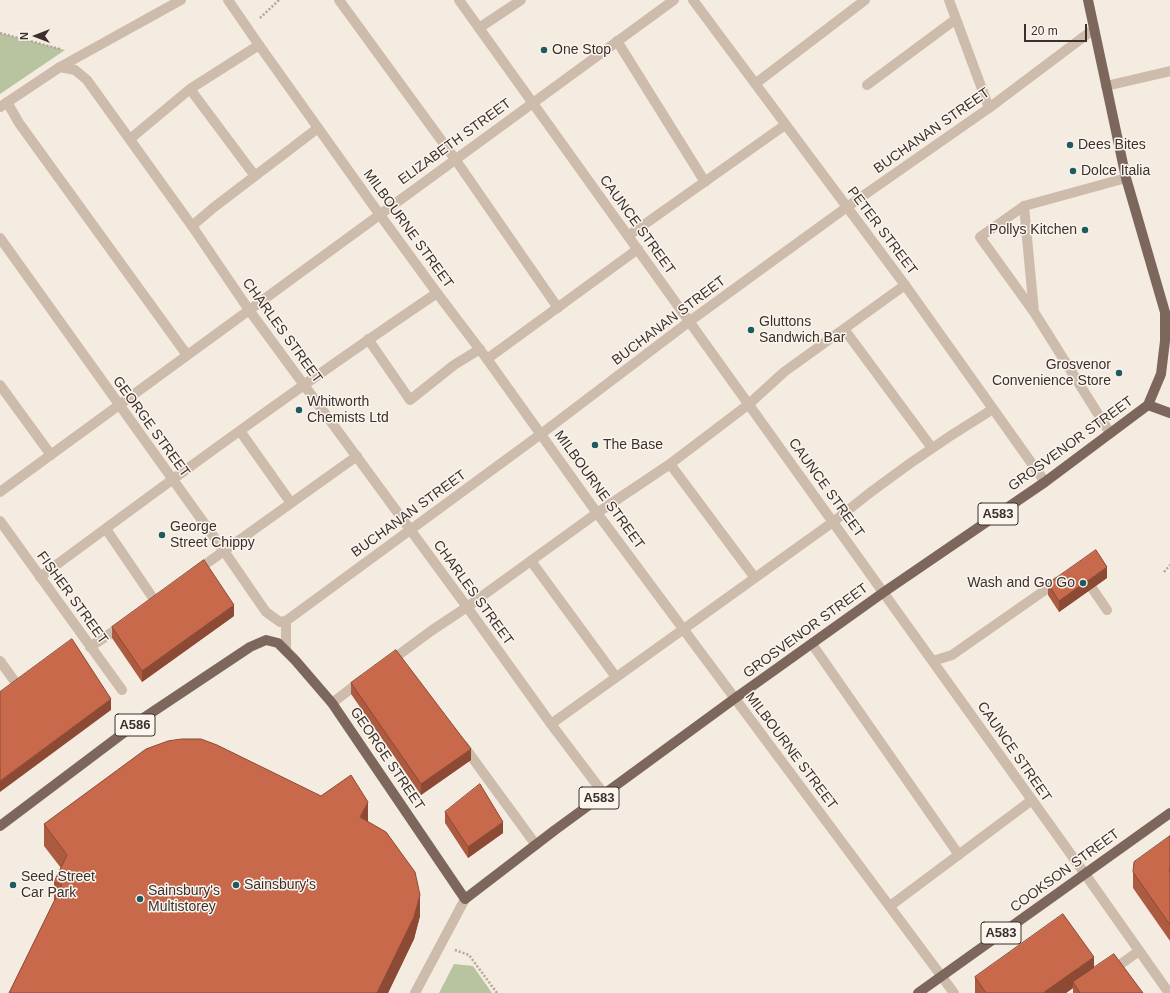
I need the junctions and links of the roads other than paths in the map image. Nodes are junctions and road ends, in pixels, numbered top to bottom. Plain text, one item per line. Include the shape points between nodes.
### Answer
1 (181, 0) edge
2 (228, 0) edge
3 (339, 0) edge
4 (459, 0) edge
5 (521, 0) edge
6 (674, 0) edge
7 (693, 0) edge
8 (865, 0) edge
9 (950, 0) edge
10 (1088, 0) edge
11 (956, 20) junction
12 (479, 28) junction
13 (1094, 29) junction
14 (617, 42) junction
15 (259, 45) junction
16 (60, 67) junction
17 (1170, 71) edge
18 (755, 84) junction
19 (867, 85) dead end
20 (1106, 86) junction
21 (190, 89) junction
22 (533, 103) junction
23 (4, 105) edge
24 (989, 108) junction
25 (785, 124) junction
26 (318, 128) junction
27 (130, 139) junction
28 (455, 159) junction
29 (255, 176) junction
30 (1126, 178) junction
31 (705, 182) junction
32 (1024, 206) junction
33 (847, 207) junction
34 (380, 215) junction
35 (192, 226) junction
36 (628, 236) junction
37 (0, 238) edge
38 (638, 250) junction
39 (905, 285) junction
40 (436, 293) junction
41 (558, 308) junction
42 (249, 310) junction
43 (1034, 312) junction
44 (1165, 313) junction
45 (690, 321) junction
46 (1170, 326) edge
47 (844, 329) junction
48 (368, 339) junction
49 (480, 349) junction
50 (187, 355) junction
51 (487, 358) junction
52 (0, 385) edge
53 (304, 386) junction
54 (749, 404) junction
55 (118, 405) junction
56 (1148, 405) junction
57 (993, 409) junction
58 (1170, 413) edge
59 (240, 431) junction
60 (541, 434) junction
61 (1110, 434) junction
62 (932, 448) junction
63 (51, 455) junction
64 (357, 456) junction
65 (670, 464) junction
66 (173, 481) junction
67 (1045, 482) junction
68 (0, 492) edge
69 (291, 503) junction
70 (597, 513) junction
71 (0, 521) edge
72 (833, 522) junction
73 (106, 529) junction
74 (410, 530) junction
75 (224, 551) junction
76 (531, 561) junction
77 (191, 575) edge
78 (1065, 576) edge
79 (40, 577) junction
80 (756, 578) junction
81 (1092, 588) edge
82 (884, 592) junction
83 (155, 601) edge
84 (467, 607) junction
85 (1107, 610) dead end
86 (130, 620) edge
87 (286, 621) junction
88 (684, 629) junction
89 (84, 643) junction
90 (812, 644) junction
91 (286, 650) junction
92 (0, 661) edge
93 (933, 661) junction
94 (380, 668) edge
95 (369, 676) edge
96 (616, 677) junction
97 (18, 686) edge
98 (122, 690) dead end
99 (734, 699) junction
100 (332, 702) junction
101 (551, 724) junction
102 (458, 738) edge
103 (604, 794) junction
104 (1032, 800) junction
105 (1170, 813) edge
106 (0, 826) edge
107 (536, 845) junction
108 (959, 855) junction
109 (1085, 874) junction
110 (465, 898) junction
111 (890, 906) junction
112 (1139, 951) junction
113 (941, 976) junction
114 (1100, 978) edge
115 (415, 993) edge
116 (918, 993) edge
117 (954, 993) edge
118 (1169, 993) edge

1 - 16 street
2 - 15 street, MILBOURNE STREET
3 - 28 street
4 - 12 street, CAUNCE STREET
5 - 12 street
6 - 14 street, ELIZABETH STREET
7 - 18 street, PETER STREET
8 - 18 street
9 - 11 street
10 - 13 main road, A583
11 - 19 street
11 - 24 street
12 - 22 street, CAUNCE STREET
13 - 20 main road, A583
13 - 24 street, BUCHANAN STREET
14 - 22 street, ELIZABETH STREET
14 - 31 street
15 - 21 street
15 - 26 street, MILBOURNE STREET
16 - 23 street
16 - 27 street, CHARLES STREET via 75,70 87,80
17 - 20 street
18 - 25 street, PETER STREET
20 - 30 main road, A583
21 - 27 street
21 - 29 street
22 - 28 street, ELIZABETH STREET
22 - 36 street, CAUNCE STREET
23 - 50 street
24 - 33 street, BUCHANAN STREET
25 - 31 street
25 - 33 street, PETER STREET
26 - 29 street
26 - 34 street, MILBOURNE STREET
27 - 35 street, CHARLES STREET
28 - 34 street, ELIZABETH STREET
28 - 41 street
29 - 35 street
30 - 32 street
30 - 44 main road, A583
31 - 36 street
32 - 43 street
32 - 43 street via 980,237
33 - 39 street, PETER STREET
33 - 45 street, BUCHANAN STREET
34 - 40 street, MILBOURNE STREET
34 - 42 street, ELIZABETH STREET
35 - 42 street, CHARLES STREET
36 - 38 street, CAUNCE STREET
37 - 55 street, GEORGE STREET
38 - 41 street
38 - 45 street, CAUNCE STREET
39 - 47 street
39 - 57 street, PETER STREET
40 - 48 street
40 - 49 street, MILBOURNE STREET
41 - 51 street
42 - 50 street, ELIZABETH STREET
42 - 53 street, CHARLES STREET
43 - 61 street
44 - 46 main road, A583
44 - 56 main road, A583 via 1161,374
45 - 54 street, CAUNCE STREET
45 - 60 street, BUCHANAN STREET
47 - 54 street via 784,372
47 - 62 street
48 - 49 street via 410,400 454,365
48 - 53 street
49 - 51 street, MILBOURNE STREET
50 - 55 street, ELIZABETH STREET
51 - 60 street, MILBOURNE STREET
52 - 63 street
53 - 59 street
53 - 64 street, CHARLES STREET
54 - 65 street
54 - 72 street, CAUNCE STREET
55 - 63 street, ELIZABETH STREET
55 - 66 street, GEORGE STREET
56 - 58 main road, GROSVENOR STREET
56 - 61 main road, GROSVENOR STREET / A583
57 - 62 street
57 - 67 street, PETER STREET
59 - 66 street
59 - 69 street
60 - 70 street, MILBOURNE STREET
60 - 74 street, BUCHANAN STREET
61 - 67 main road, GROSVENOR STREET / A583
62 - 72 street
63 - 68 street, ELIZABETH STREET
64 - 69 street
64 - 74 street, CHARLES STREET
65 - 70 street
65 - 80 street
66 - 73 street
66 - 75 street, GEORGE STREET
67 - 82 main road, GROSVENOR STREET / A583
69 - 75 street
70 - 76 street
70 - 88 street, MILBOURNE STREET
71 - 79 street, FISHER STREET
72 - 80 street
72 - 82 street, CAUNCE STREET
73 - 79 street
73 - 83 street
74 - 84 street, CHARLES STREET
74 - 87 street, BUCHANAN STREET
75 - 77 street
75 - 87 street, GEORGE STREET via 266,612 280,622
76 - 84 street
76 - 96 street
78 - 93 street via 952,655
79 - 89 street, FISHER STREET
80 - 88 street
81 - 85 street
82 - 90 main road, GROSVENOR STREET / A583
82 - 93 street, CAUNCE STREET
84 - 94 street via 431,631 401,659
84 - 101 street, CHARLES STREET
86 - 89 street
87 - 91 street
88 - 96 street
88 - 99 street, MILBOURNE STREET
89 - 98 street, FISHER STREET
90 - 99 main road, GROSVENOR STREET / A583
90 - 108 street
91 - 100 main road, GEORGE STREET / A586
91 - 106 main road, GEORGE STREET / A586 via 278,643 266,640 250,647 142,719
92 - 97 street
93 - 104 street, CAUNCE STREET
95 - 100 street
96 - 101 street
99 - 103 main road, GROSVENOR STREET / A583
99 - 111 street, MILBOURNE STREET
100 - 110 main road, GEORGE STREET / A586
101 - 103 street, CHARLES STREET
102 - 107 street
103 - 107 main road, GROSVENOR STREET / A583
104 - 108 street
104 - 109 street, CAUNCE STREET
105 - 109 main road, COOKSON STREET / A583
107 - 110 main road, GROSVENOR STREET / A583
108 - 111 street
109 - 112 street, CAUNCE STREET
109 - 113 main road, COOKSON STREET / A583
110 - 115 street
111 - 113 street, MILBOURNE STREET
112 - 114 street
112 - 118 street, CAUNCE STREET
113 - 116 main road, COOKSON STREET / A583
113 - 117 street, MILBOURNE STREET

